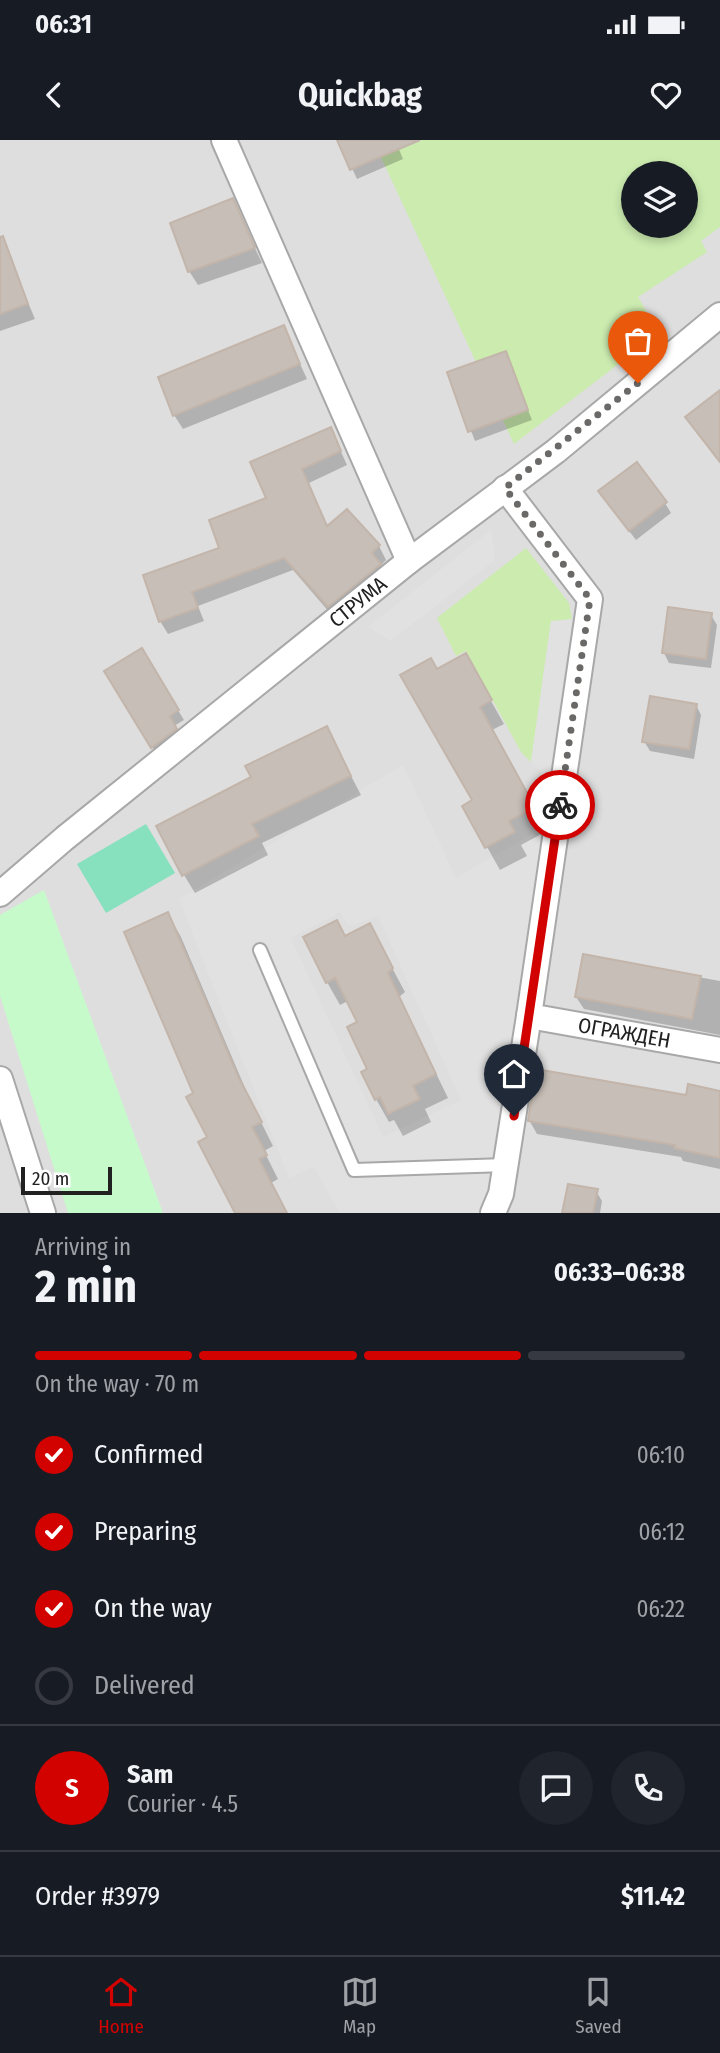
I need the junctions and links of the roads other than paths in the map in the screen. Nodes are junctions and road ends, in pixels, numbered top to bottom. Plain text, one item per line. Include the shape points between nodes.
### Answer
1 (224, 140) edge
2 (720, 315) edge
3 (505, 488) junction
4 (409, 561) junction
5 (0, 894) edge
6 (260, 950) dead end
7 (529, 1016) junction
8 (720, 1050) edge
9 (0, 1079) edge
10 (506, 1165) junction
11 (43, 1213) edge
12 (493, 1213) edge

1 - 4 street
2 - 3 street, СТРУМА
3 - 4 street, СТРУМА
3 - 7 street via 590,599
4 - 5 street, СТРУМА
6 - 10 lane via 354,1170
7 - 8 street, ОГРАЖДЕН
7 - 10 street
9 - 11 street
10 - 12 street via 502,1194

